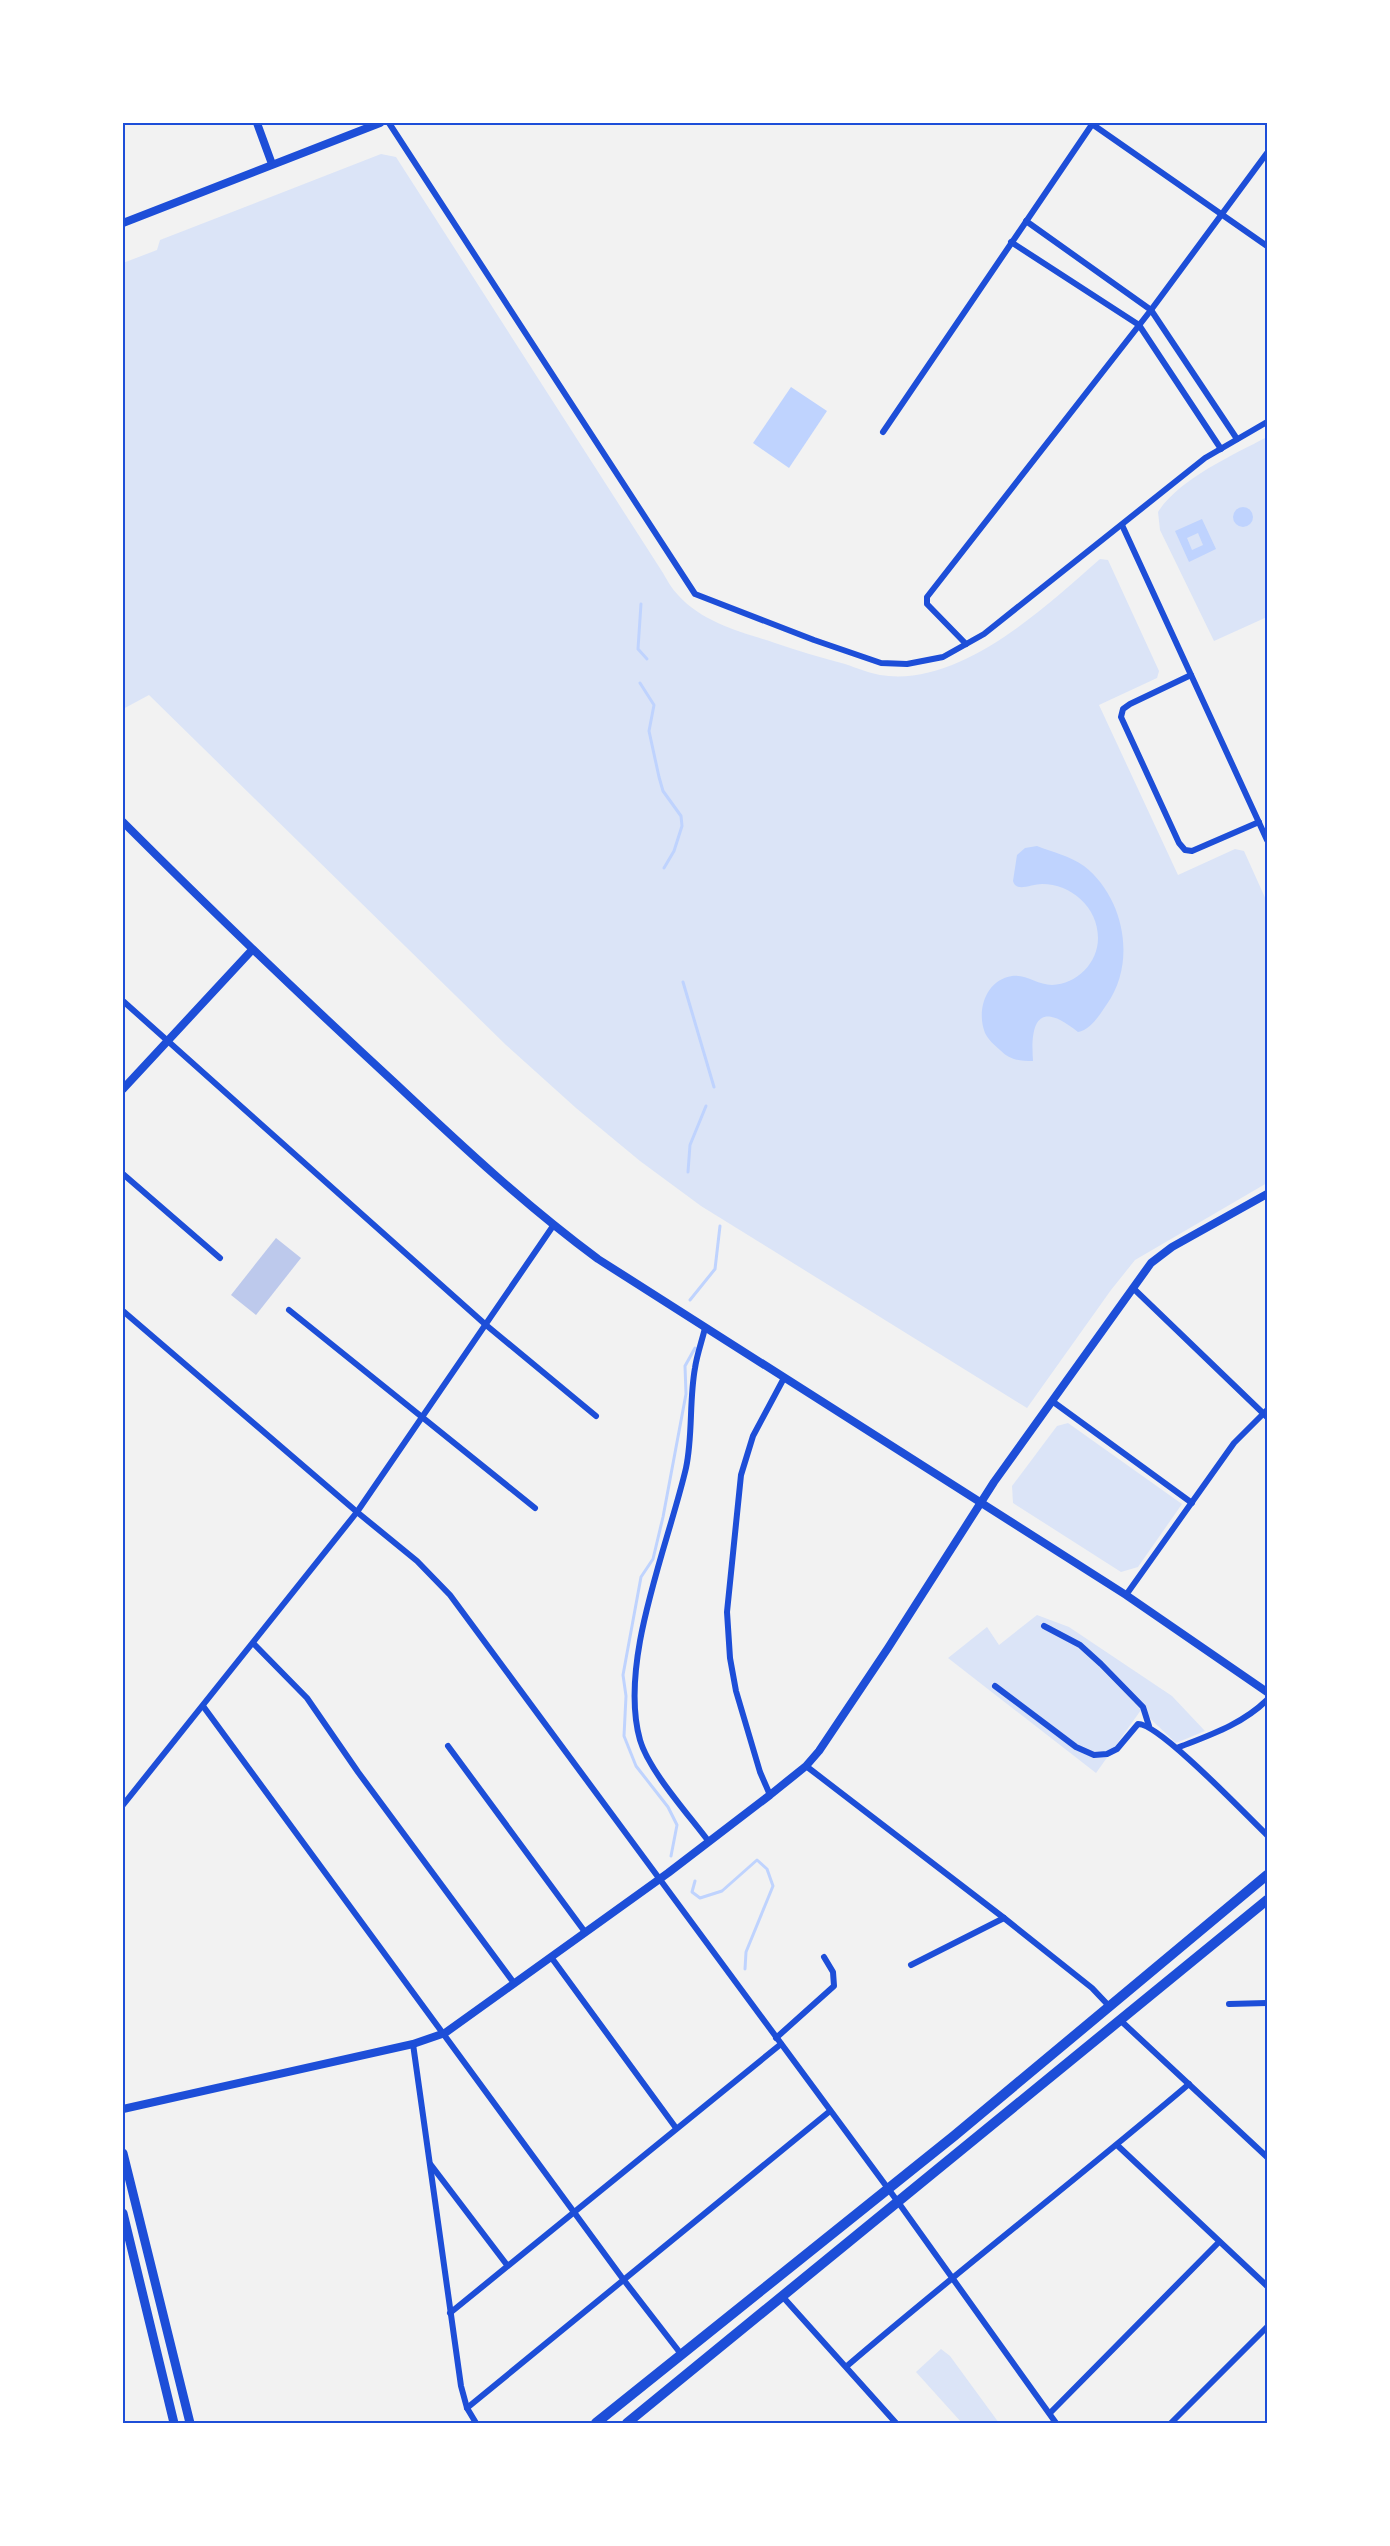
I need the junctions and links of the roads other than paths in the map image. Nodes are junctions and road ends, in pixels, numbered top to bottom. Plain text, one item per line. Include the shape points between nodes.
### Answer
1 (257, 123) edge
2 (380, 123) edge
3 (389, 123) edge
4 (1093, 124) edge
5 (1267, 153) edge
6 (272, 164) junction
7 (1222, 212) junction
8 (1026, 221) junction
9 (123, 223) edge
10 (1011, 242) junction
11 (1267, 246) edge
12 (1151, 310) junction
13 (1139, 325) junction
14 (1267, 422) edge
15 (883, 432) dead end
16 (1237, 439) junction
17 (1221, 449) junction
18 (1122, 525) junction
19 (966, 644) junction
20 (1191, 675) junction
21 (123, 822) edge
22 (1259, 822) junction
23 (1267, 840) edge
24 (252, 950) junction
25 (123, 1001) edge
26 (169, 1040) junction
27 (123, 1089) edge
28 (123, 1174) edge
29 (1267, 1194) edge
30 (553, 1226) junction
31 (220, 1258) dead end
32 (1133, 1288) junction
33 (289, 1310) dead end
34 (123, 1311) edge
35 (486, 1326) junction
36 (705, 1328) junction
37 (784, 1378) junction
38 (1052, 1401) junction
39 (1266, 1414) edge
40 (596, 1416) dead end
41 (423, 1418) junction
42 (981, 1502) junction
43 (1192, 1503) junction
44 (535, 1508) dead end
45 (357, 1512) junction
46 (1126, 1595) junction
47 (1044, 1626) dead end
48 (254, 1644) junction
49 (995, 1686) dead end
50 (1267, 1692) edge
51 (1267, 1700) edge
52 (203, 1706) junction
53 (1149, 1726) junction
54 (448, 1746) dead end
55 (1177, 1748) junction
56 (806, 1766) junction
57 (770, 1795) junction
58 (123, 1805) edge
59 (1267, 1835) edge
60 (709, 1842) junction
61 (1267, 1875) edge
62 (658, 1879) junction
63 (1267, 1900) edge
64 (1005, 1918) junction
65 (585, 1932) junction
66 (552, 1957) junction
67 (824, 1957) dead end
68 (911, 1965) dead end
69 (514, 1983) junction
70 (1267, 2003) edge
71 (1229, 2004) dead end
72 (1109, 2006) junction
73 (1120, 2020) junction
74 (445, 2033) junction
75 (776, 2038) junction
76 (413, 2044) junction
77 (781, 2044) junction
78 (1189, 2084) junction
79 (123, 2109) edge
80 (830, 2111) junction
81 (676, 2128) junction
82 (1117, 2145) junction
83 (123, 2153) edge
84 (1267, 2156) edge
85 (429, 2163) junction
86 (886, 2189) junction
87 (898, 2202) junction
88 (574, 2212) junction
89 (123, 2213) edge
90 (1219, 2242) junction
91 (507, 2265) junction
92 (951, 2277) junction
93 (623, 2279) junction
94 (1267, 2286) edge
95 (783, 2297) junction
96 (450, 2313) junction
97 (1267, 2327) edge
98 (681, 2354) junction
99 (846, 2366) junction
100 (467, 2408) junction
101 (1050, 2413) junction
102 (174, 2423) edge
103 (190, 2423) edge
104 (476, 2423) edge
105 (596, 2423) edge
106 (627, 2423) edge
107 (896, 2423) edge
108 (1056, 2423) edge
109 (1171, 2423) edge

1 - 6 street
2 - 6 street
3 - 19 street via 695,594 880,663 907,664 943,657
4 - 7 street
4 - 8 street
5 - 7 street
6 - 9 street
7 - 11 street
7 - 12 street
8 - 10 street
8 - 12 street
10 - 13 street
10 - 15 street
12 - 13 street
12 - 16 street
13 - 17 street
13 - 19 street via 927,597 927,604
14 - 16 street
16 - 17 street
17 - 18 street
18 - 19 street
18 - 20 street
20 - 22 street
20 - 22 street via 1130,704 1121,717 1164,812 1179,843 1192,851
21 - 24 street
22 - 23 street
24 - 26 street
24 - 30 street
25 - 26 street
26 - 27 street
26 - 35 street via 345,1203
28 - 31 street
29 - 32 street via 1172,1247 1151,1263
30 - 35 street
30 - 36 street
32 - 38 street
32 - 39 street
33 - 41 street
34 - 45 street
35 - 40 street
35 - 41 street
36 - 37 street
36 - 60 street via 695,1368 687,1465 650,1598 635,1677 635,1712 640,1742 655,1769
37 - 42 street
37 - 57 street via 753,1436 741,1475 727,1612 736,1691
38 - 42 street
38 - 43 street
39 - 43 street via 1234,1443
41 - 44 street
41 - 45 street
42 - 46 street
42 - 56 street via 888,1648
43 - 46 street
45 - 48 street
45 - 62 street via 417,1561 450,1595
46 - 50 street
47 - 53 street via 1080,1645 1101,1664 1143,1707
48 - 52 street
48 - 69 street via 307,1698
49 - 53 street via 1076,1747 1094,1755 1117,1749 1138,1724
51 - 55 street via 1233,1726
52 - 58 street
52 - 74 street
53 - 55 street
54 - 65 street
55 - 59 street
56 - 57 street
56 - 64 street
57 - 60 street
60 - 62 street
61 - 72 main road
62 - 65 street
62 - 75 street
63 - 73 main road
64 - 68 street
64 - 72 street
65 - 66 street
66 - 69 street
66 - 81 street
67 - 75 street via 833,1972 834,1986
69 - 74 street
70 - 71 street
72 - 86 main road
73 - 78 street
73 - 87 main road
74 - 76 street
74 - 88 street
75 - 77 street
76 - 79 street
76 - 85 street
77 - 80 street
77 - 81 street
78 - 82 street
78 - 84 street
80 - 86 street
80 - 93 street
81 - 88 street
82 - 90 street
82 - 92 street
83 - 103 main road
85 - 91 street
85 - 96 street
86 - 87 street
86 - 98 main road
87 - 92 street
87 - 95 main road
88 - 91 street
88 - 93 street
89 - 102 main road
90 - 94 street
90 - 101 street
91 - 96 street
92 - 99 street
92 - 101 street
93 - 98 street
93 - 100 street
95 - 99 street
95 - 106 main road
96 - 100 street
97 - 109 street
98 - 105 main road
99 - 107 street
100 - 104 street
101 - 108 street

